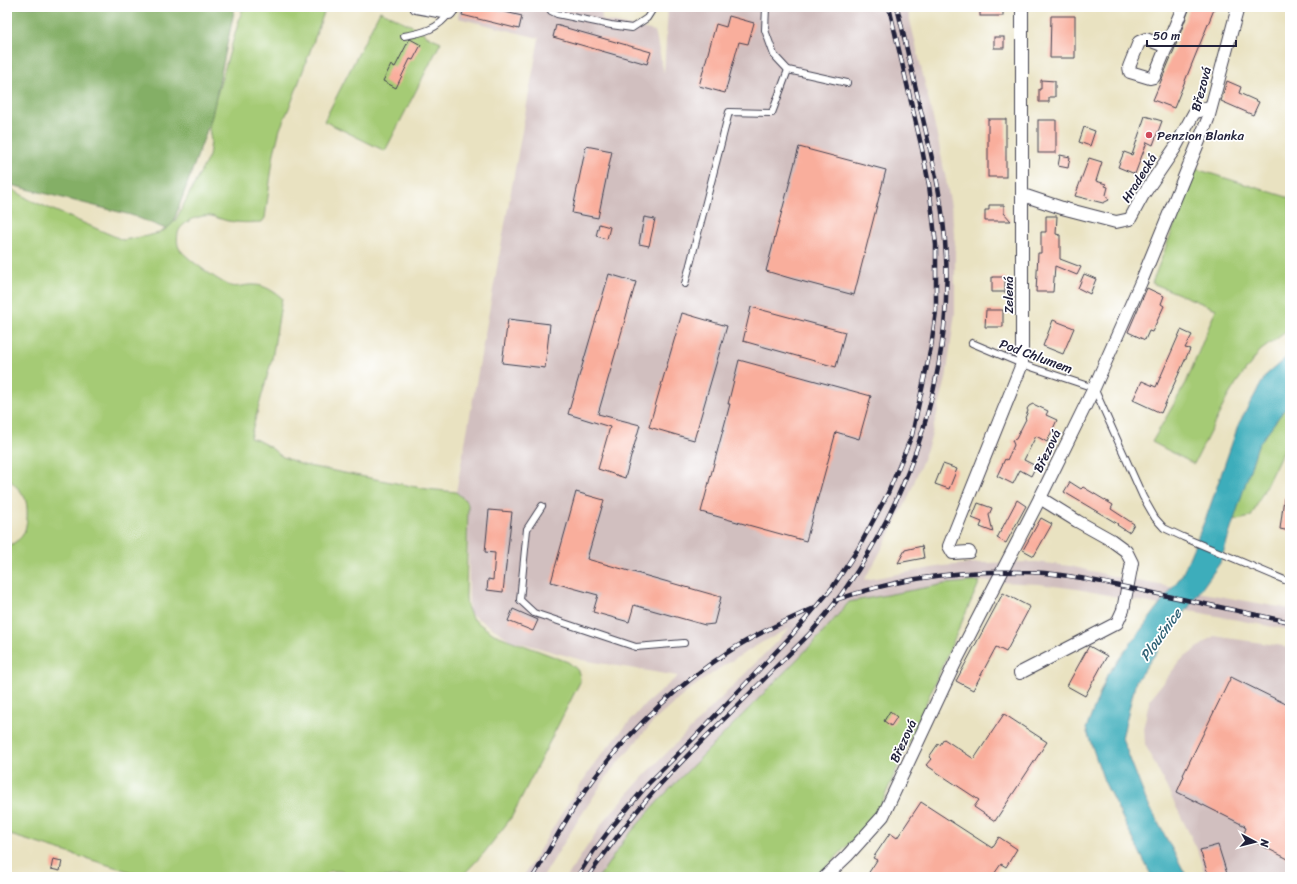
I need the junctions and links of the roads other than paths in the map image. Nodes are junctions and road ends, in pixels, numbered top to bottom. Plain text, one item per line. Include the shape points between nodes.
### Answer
1 (416, 7) edge
2 (549, 7) edge
3 (654, 7) edge
4 (766, 7) edge
5 (1022, 7) edge
6 (1183, 7) edge
7 (1238, 7) edge
8 (451, 10) edge
9 (404, 36) dead end
10 (1167, 47) dead end
11 (788, 70) junction
12 (847, 83) dead end
13 (1211, 106) junction
14 (1023, 195) junction
15 (685, 284) dead end
16 (972, 343) dead end
17 (1022, 364) junction
18 (1094, 388) junction
19 (1040, 498) junction
20 (542, 506) dead end
21 (969, 552) dead end
22 (1290, 583) edge
23 (684, 643) dead end
24 (1020, 673) dead end
25 (825, 877) edge

1 - 8 street
2 - 3 lane via 550,11 557,14 632,28 647,18
4 - 11 lane via 765,30 774,55
5 - 14 street, Zelená
6 - 10 street
7 - 13 street, Březová
8 - 9 lane via 444,21 423,32
11 - 12 lane
11 - 15 lane via 772,113 729,112
13 - 14 street, Hradecká via 1194,113 1130,219 1116,222
13 - 18 street, Březová via 1208,119 1144,275
14 - 17 street, Zelená
16 - 17 lane, Pod Chlumem
17 - 18 lane, Pod Chlumem
17 - 21 street, Zelená via 949,546 953,553
18 - 19 street, Březová
18 - 22 lane via 1148,506 1164,528
19 - 24 street via 1111,540 1126,551 1132,563 1123,610 1117,623
19 - 25 street, Březová via 955,663 883,816
20 - 23 lane via 527,530 520,600 534,613 636,647

